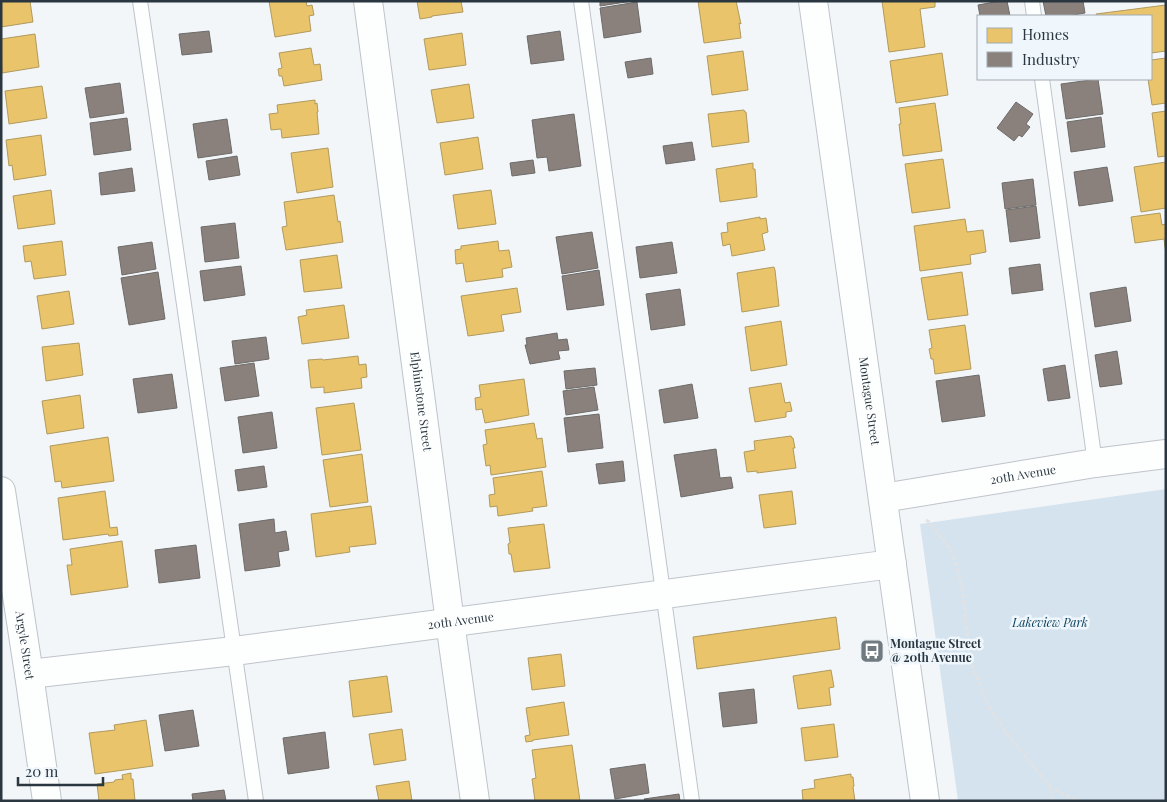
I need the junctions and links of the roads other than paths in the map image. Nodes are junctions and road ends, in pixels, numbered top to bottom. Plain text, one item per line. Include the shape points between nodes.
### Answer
1 (140, 1) edge
2 (368, 1) edge
3 (581, 1) edge
4 (813, 1) edge
5 (1032, 1) edge
6 (1034, 15) edge
7 (1042, 80) edge
8 (1166, 454) edge
9 (1095, 464) junction
10 (1, 491) edge
11 (883, 498) junction
12 (892, 564) junction
13 (664, 595) junction
14 (450, 622) junction
15 (234, 651) junction
16 (29, 674) junction
17 (47, 801) edge
18 (256, 801) edge
19 (476, 801) edge
20 (692, 801) edge
21 (925, 801) edge

1 - 15 lane
2 - 14 street, Elphinstone Street
3 - 13 lane
4 - 11 street, Montague Street
5 - 6 lane
7 - 9 lane
8 - 9 street, 20th Avenue
9 - 11 street, 20th Avenue
10 - 16 street, Argyle Street
11 - 12 street, Montague Street
12 - 13 street, 20th Avenue
12 - 21 street, Montague Street
13 - 14 street, 20th Avenue
13 - 20 lane
14 - 15 street, 20th Avenue
14 - 19 street, Elphinstone Street
15 - 16 street, 20th Avenue
15 - 18 lane
16 - 17 street, Argyle Street

